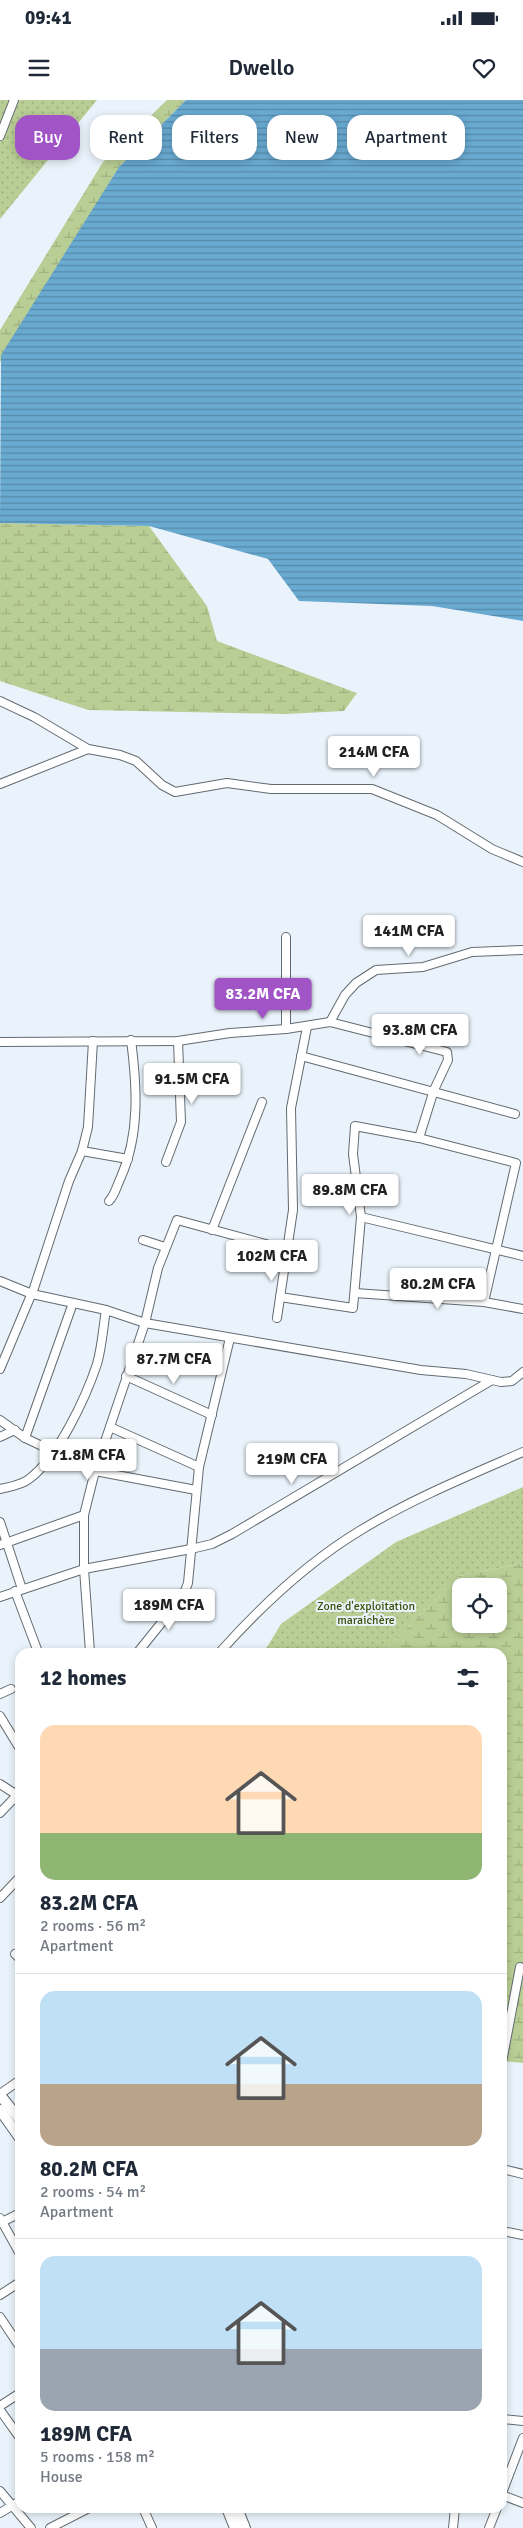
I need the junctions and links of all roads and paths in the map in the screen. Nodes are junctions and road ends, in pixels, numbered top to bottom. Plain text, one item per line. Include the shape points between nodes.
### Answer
1 (14, 100) edge
2 (0, 136) edge
3 (0, 701) edge
4 (88, 749) junction
5 (0, 784) edge
6 (523, 862) edge
7 (286, 937) dead end
8 (523, 950) edge
9 (330, 1022) junction
10 (307, 1027) junction
11 (286, 1029) junction
12 (131, 1040) junction
13 (93, 1041) junction
14 (178, 1041) junction
15 (0, 1042) edge
16 (301, 1056) junction
17 (434, 1090) junction
18 (262, 1102) dead end
19 (515, 1114) dead end
20 (419, 1138) junction
21 (82, 1151) junction
22 (128, 1159) junction
23 (166, 1162) dead end
24 (109, 1201) dead end
25 (361, 1217) junction
26 (212, 1230) junction
27 (143, 1240) dead end
28 (165, 1247) junction
29 (496, 1249) junction
30 (288, 1250) junction
31 (523, 1256) edge
32 (0, 1281) edge
33 (32, 1294) junction
34 (355, 1294) junction
35 (280, 1297) junction
36 (73, 1302) junction
37 (484, 1302) junction
38 (523, 1309) edge
39 (106, 1310) junction
40 (277, 1318) dead end
41 (145, 1322) junction
42 (230, 1338) junction
43 (0, 1369) edge
44 (523, 1372) edge
45 (126, 1376) junction
46 (492, 1380) junction
47 (212, 1415) junction
48 (0, 1420) edge
49 (110, 1427) junction
50 (15, 1430) junction
51 (0, 1437) edge
52 (25, 1438) junction
53 (54, 1452) junction
54 (523, 1452) edge
55 (199, 1468) junction
56 (95, 1471) junction
57 (0, 1490) edge
58 (196, 1490) junction
59 (84, 1515) junction
60 (0, 1522) edge
61 (8, 1542) junction
62 (0, 1545) edge
63 (192, 1549) junction
64 (84, 1569) junction
65 (19, 1590) junction
66 (0, 1597) edge
67 (37, 1648) edge
68 (90, 1648) edge
69 (141, 1648) edge
70 (224, 1648) edge
71 (11, 1689) dead end
72 (0, 1694) edge
73 (0, 1716) edge
74 (15, 1740) edge
75 (0, 1784) edge
76 (15, 1792) edge
77 (15, 1796) edge
78 (0, 1813) edge
79 (15, 1882) edge
80 (0, 1898) edge
81 (520, 1968) dead end
82 (507, 2036) edge
83 (15, 2084) edge
84 (0, 2095) edge
85 (0, 2112) edge
86 (15, 2114) edge
87 (15, 2132) edge
88 (507, 2170) edge
89 (523, 2174) edge
90 (15, 2215) edge
91 (1, 2221) edge
92 (507, 2231) edge
93 (523, 2235) edge
94 (15, 2245) edge
95 (15, 2285) edge
96 (0, 2295) edge
97 (0, 2316) edge
98 (15, 2339) edge
99 (15, 2396) edge
100 (0, 2406) edge
101 (0, 2410) edge
102 (507, 2419) edge
103 (523, 2421) edge
104 (15, 2431) edge
105 (523, 2438) edge
106 (507, 2481) edge
107 (0, 2491) edge
108 (507, 2496) edge
109 (523, 2503) edge
110 (15, 2504) edge
111 (12, 2506) junction
112 (15, 2509) edge
113 (0, 2513) edge
114 (18, 2513) edge
115 (79, 2513) edge
116 (145, 2513) edge
117 (229, 2513) edge
118 (239, 2513) edge
119 (454, 2513) edge
120 (495, 2513) edge
121 (31, 2528) edge
122 (50, 2528) edge
123 (152, 2528) edge
124 (235, 2528) edge
125 (245, 2528) edge
126 (453, 2528) edge
127 (488, 2528) edge

1 - 2 street
3 - 4 street
4 - 5 street
4 - 6 street via 136,761 162,785 175,792 228,783 271,789 372,789 437,815 492,848
7 - 11 street
8 - 9 street via 472,952 423,967 376,970 345,995
9 - 10 street
9 - 17 street via 447,1051 448,1060
10 - 11 street
10 - 16 street
11 - 14 street
12 - 13 street
12 - 14 street
12 - 22 street via 137,1096
13 - 15 street
13 - 21 street via 88,1127
14 - 23 street via 181,1122
16 - 17 street
16 - 30 street via 291,1108 294,1189
17 - 19 street
17 - 20 street
18 - 26 street
20 - 25 street via 355,1126 353,1154
20 - 29 street via 516,1163
21 - 22 street
21 - 33 street via 68,1181
22 - 24 street
25 - 29 street
25 - 34 street
26 - 28 street via 176,1220
26 - 30 street
27 - 28 street
28 - 41 street
29 - 31 street
29 - 37 street
30 - 35 street
32 - 33 street
33 - 36 street
33 - 43 street
34 - 35 street via 353,1308
34 - 37 street
35 - 40 street
36 - 39 street
36 - 52 street
37 - 38 street
39 - 41 street
39 - 53 street via 101,1346 91,1380
41 - 42 street
41 - 45 street
42 - 46 street
42 - 47 street
44 - 46 street via 512,1381
45 - 47 street
45 - 49 street
46 - 63 street via 232,1534
47 - 55 street
48 - 50 street
49 - 55 street
49 - 56 street
50 - 51 street
50 - 52 street
52 - 53 street
53 - 56 street
53 - 57 street via 28,1480
54 - 70 street via 409,1503 360,1530 286,1585
55 - 58 street
56 - 58 street
56 - 59 street
58 - 63 street
59 - 61 street
59 - 64 street
60 - 61 street
61 - 62 street
61 - 65 street
63 - 64 street
63 - 69 street via 183,1596
64 - 65 street
64 - 68 street
65 - 66 street
65 - 67 street
71 - 72 street
73 - 74 street
75 - 76 street
77 - 78 street
79 - 80 street
81 - 82 street
83 - 84 street
84 - 86 main road
85 - 87 main road
88 - 89 street
90 - 91 street
91 - 94 street
92 - 93 street
95 - 96 street
97 - 98 street
99 - 100 street
101 - 104 street
102 - 103 street
105 - 106 street
107 - 111 street
108 - 109 street
110 - 111 street
111 - 112 street
111 - 113 street
114 - 121 street
115 - 122 street
116 - 123 street
117 - 124 main road
118 - 125 main road
119 - 126 street
120 - 127 street

